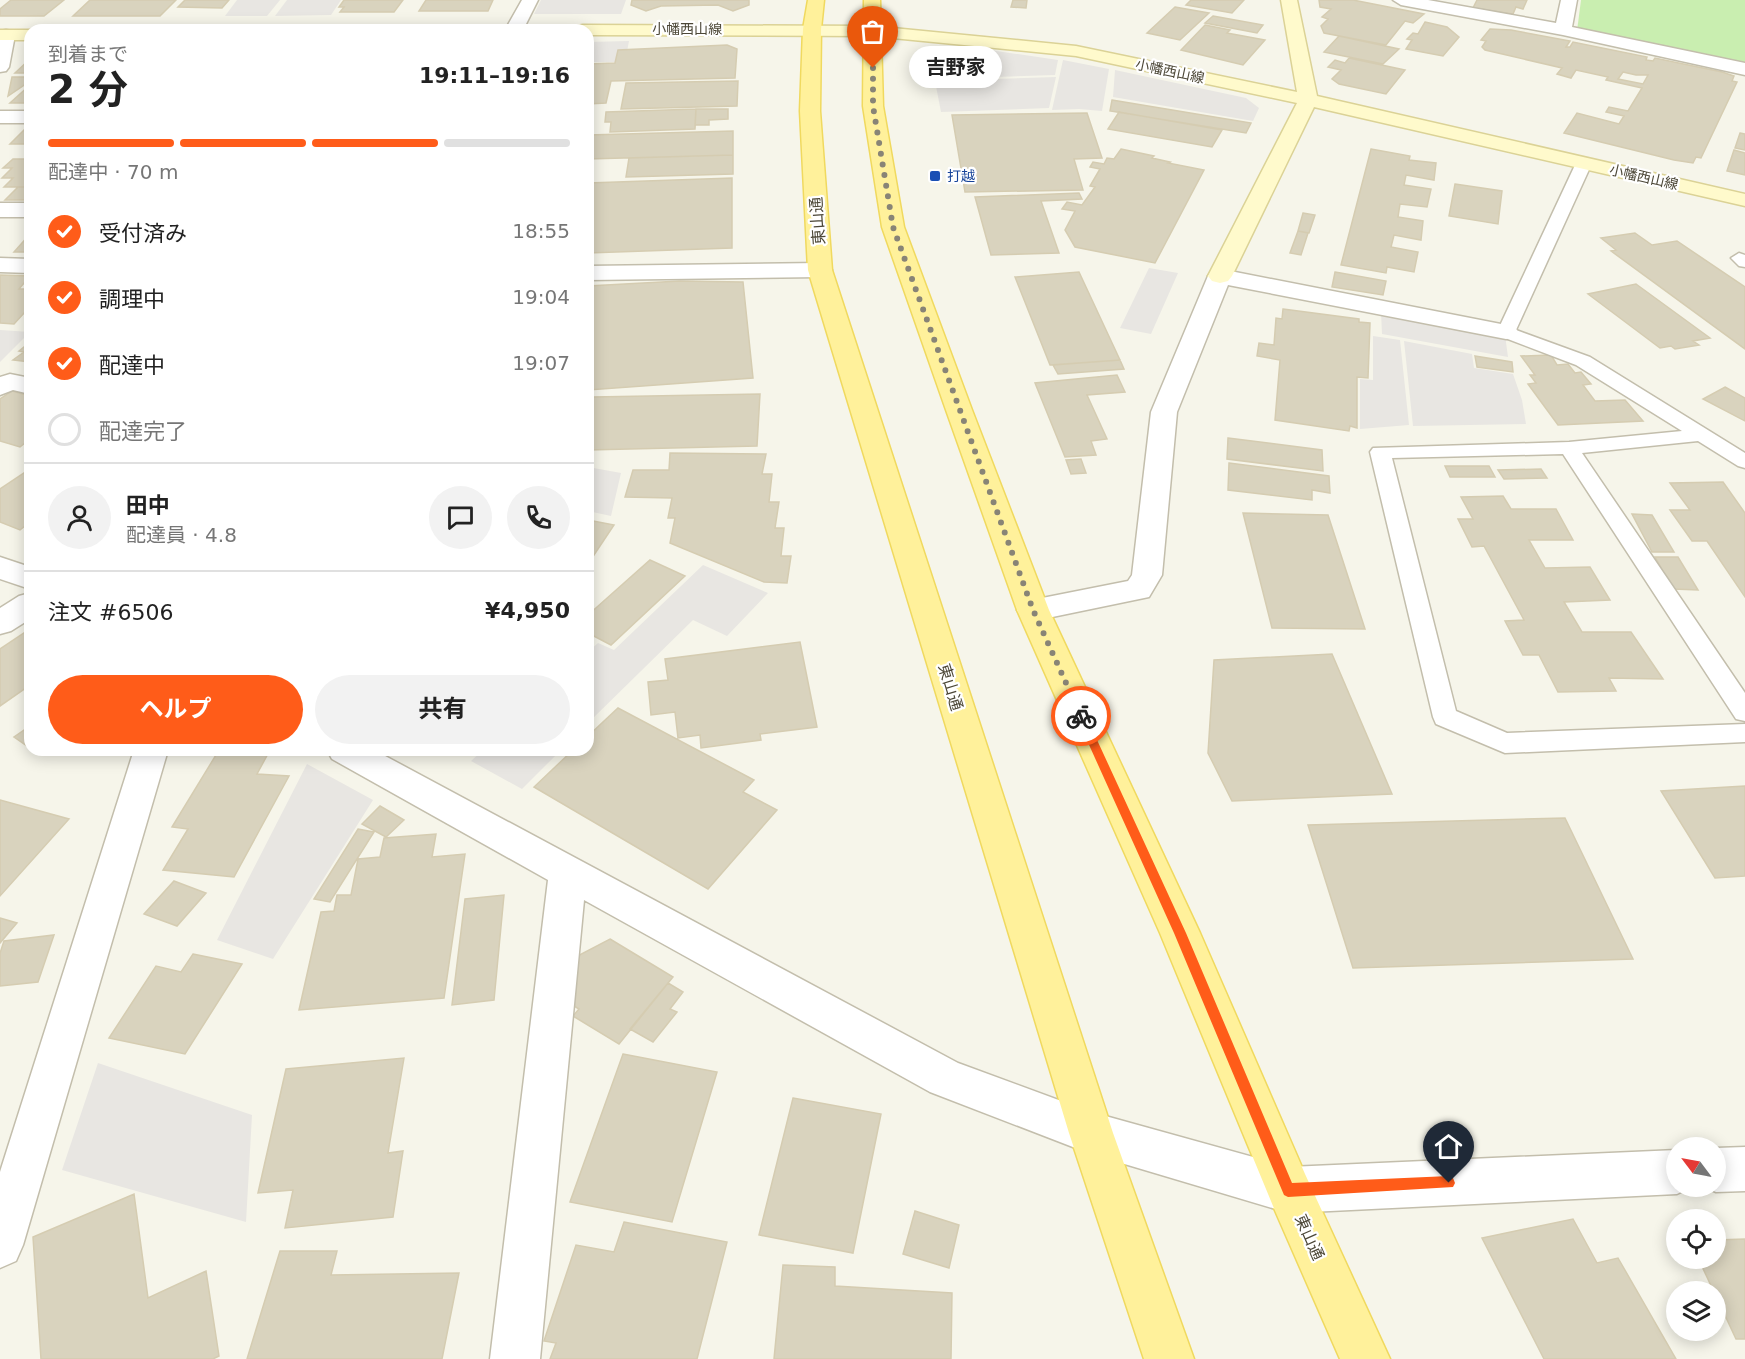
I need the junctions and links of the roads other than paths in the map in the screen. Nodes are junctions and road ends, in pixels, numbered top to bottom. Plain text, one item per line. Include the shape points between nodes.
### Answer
1 (530, 0) edge
2 (1289, 0) edge
3 (1401, 0) edge
4 (1569, 0) edge
5 (814, 14) edge
6 (872, 15) edge
7 (517, 24) edge
8 (594, 29) edge
9 (1563, 30) junction
10 (3, 35) edge
11 (24, 35) edge
12 (0, 68) edge
13 (1745, 69) edge
14 (1308, 100) junction
15 (0, 117) edge
16 (24, 117) edge
17 (1584, 163) junction
18 (1745, 200) edge
19 (0, 210) edge
20 (24, 210) edge
21 (0, 265) edge
22 (24, 266) edge
23 (820, 270) junction
24 (594, 273) edge
25 (1220, 276) junction
26 (1506, 332) junction
27 (24, 385) edge
28 (0, 387) edge
29 (1702, 435) junction
30 (1569, 448) junction
31 (1745, 462) edge
32 (0, 567) edge
33 (24, 577) edge
34 (24, 608) edge
35 (1033, 610) junction
36 (0, 623) edge
37 (1745, 712) edge
38 (1745, 733) edge
39 (149, 756) edge
40 (355, 756) edge
41 (568, 872) junction
42 (1090, 1133) junction
43 (1745, 1169) edge
44 (1726, 1170) edge
45 (1666, 1173) edge
46 (1288, 1190) junction
47 (0, 1245) edge
48 (515, 1359) edge
49 (1170, 1359) edge
50 (1365, 1359) edge

1 - 7 street
2 - 14 street
3 - 9 street
4 - 9 street
5 - 6 street, 小幡西山線
5 - 8 street, 小幡西山線
5 - 23 main road, 東山通 via 810,111
6 - 14 street, 小幡西山線 via 1076,51
6 - 35 main road, 東山通 via 873,106 893,227
9 - 13 street
10 - 11 street
10 - 12 street
14 - 17 street, 小幡西山線
14 - 25 street
15 - 16 street
17 - 18 street, 小幡西山線
17 - 26 lane
19 - 20 street
21 - 22 street
23 - 24 street
23 - 42 main road, 東山通
25 - 26 street
25 - 35 street via 1164,412 1147,575 1138,590
26 - 29 lane via 1583,361
27 - 28 street via 10,382
29 - 30 lane
29 - 31 lane
30 - 37 lane
30 - 38 lane via 1380,452 1445,717 1505,743
32 - 33 street
34 - 36 street
35 - 46 main road, 東山通 via 1180,933
39 - 47 street
40 - 41 street
41 - 42 street via 945,1078
41 - 48 street
42 - 46 street
42 - 49 main road, 東山通
43 - 44 street
45 - 46 street
46 - 50 main road, 東山通

